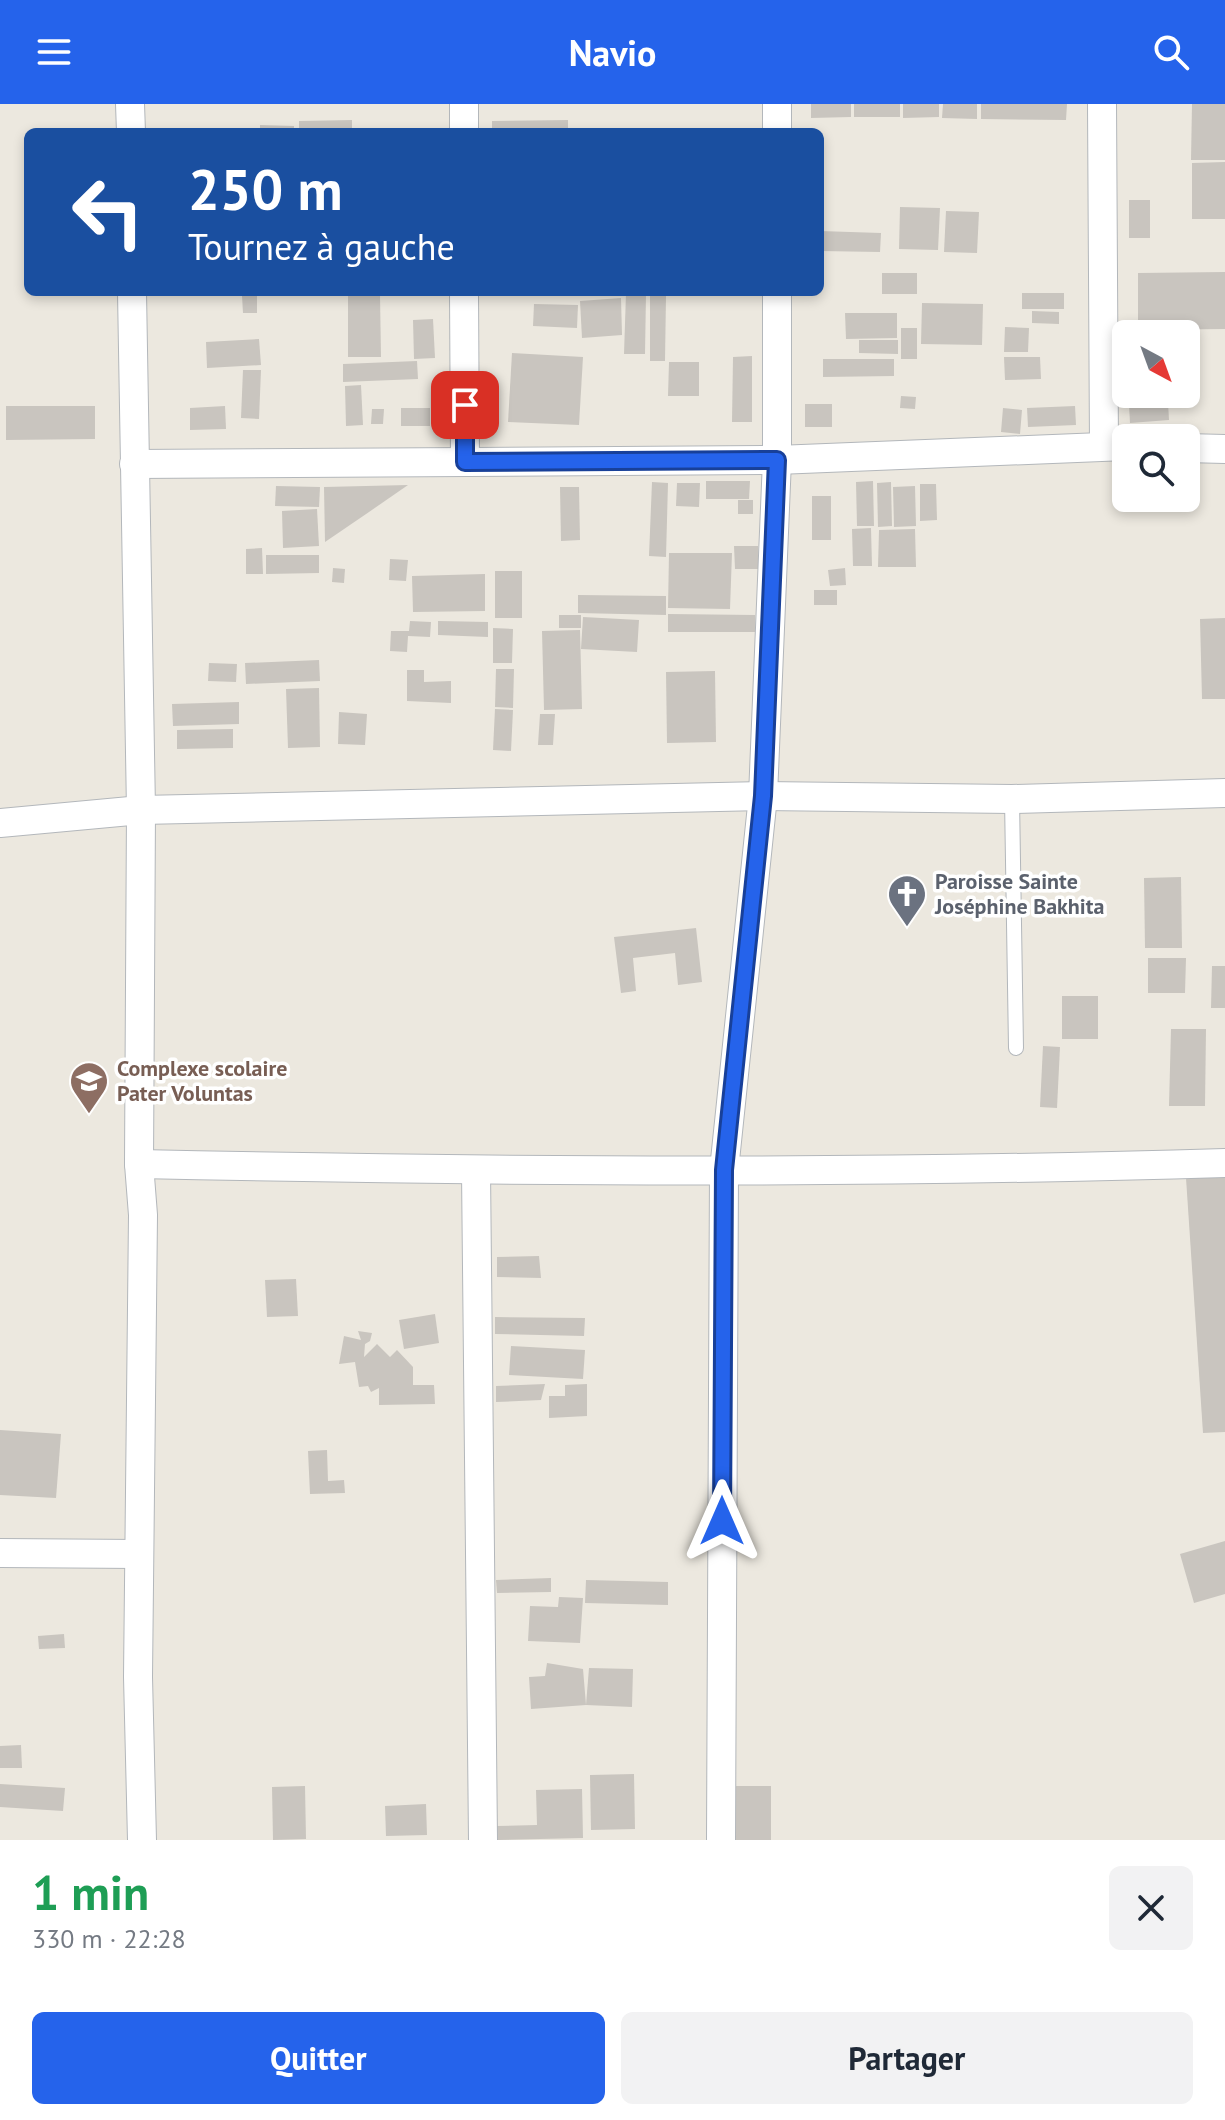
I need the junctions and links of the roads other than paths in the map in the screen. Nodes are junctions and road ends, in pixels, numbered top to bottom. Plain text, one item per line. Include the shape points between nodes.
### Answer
1 (130, 104) edge
2 (464, 104) edge
3 (777, 104) edge
4 (1102, 104) edge
5 (131, 128) edge
6 (464, 128) edge
7 (777, 128) edge
8 (132, 296) edge
9 (464, 296) edge
10 (777, 296) edge
11 (1114, 424) edge
12 (1112, 446) edge
13 (1200, 448) edge
14 (1225, 449) edge
15 (777, 460) junction
16 (465, 462) junction
17 (134, 464) junction
18 (1225, 793) edge
19 (763, 796) junction
20 (1012, 799) junction
21 (141, 810) junction
22 (0, 823) edge
23 (1016, 1048) dead end
24 (1225, 1163) edge
25 (139, 1164) junction
26 (724, 1170) junction
27 (476, 1171) junction
28 (0, 1553) edge
29 (139, 1554) junction
30 (142, 1840) edge
31 (483, 1840) edge
32 (721, 1840) edge

1 - 5 street
2 - 6 street
3 - 7 street
4 - 11 street
8 - 17 street
9 - 16 street
10 - 15 street
12 - 15 street
13 - 14 street
15 - 16 street
15 - 19 street
16 - 17 street
17 - 21 street
18 - 20 street
19 - 20 street
19 - 21 street
19 - 26 street
20 - 23 lane
21 - 22 street
21 - 25 street
24 - 26 street
25 - 27 street
25 - 29 street
26 - 27 street
26 - 32 street
27 - 31 street
28 - 29 street
29 - 30 street

